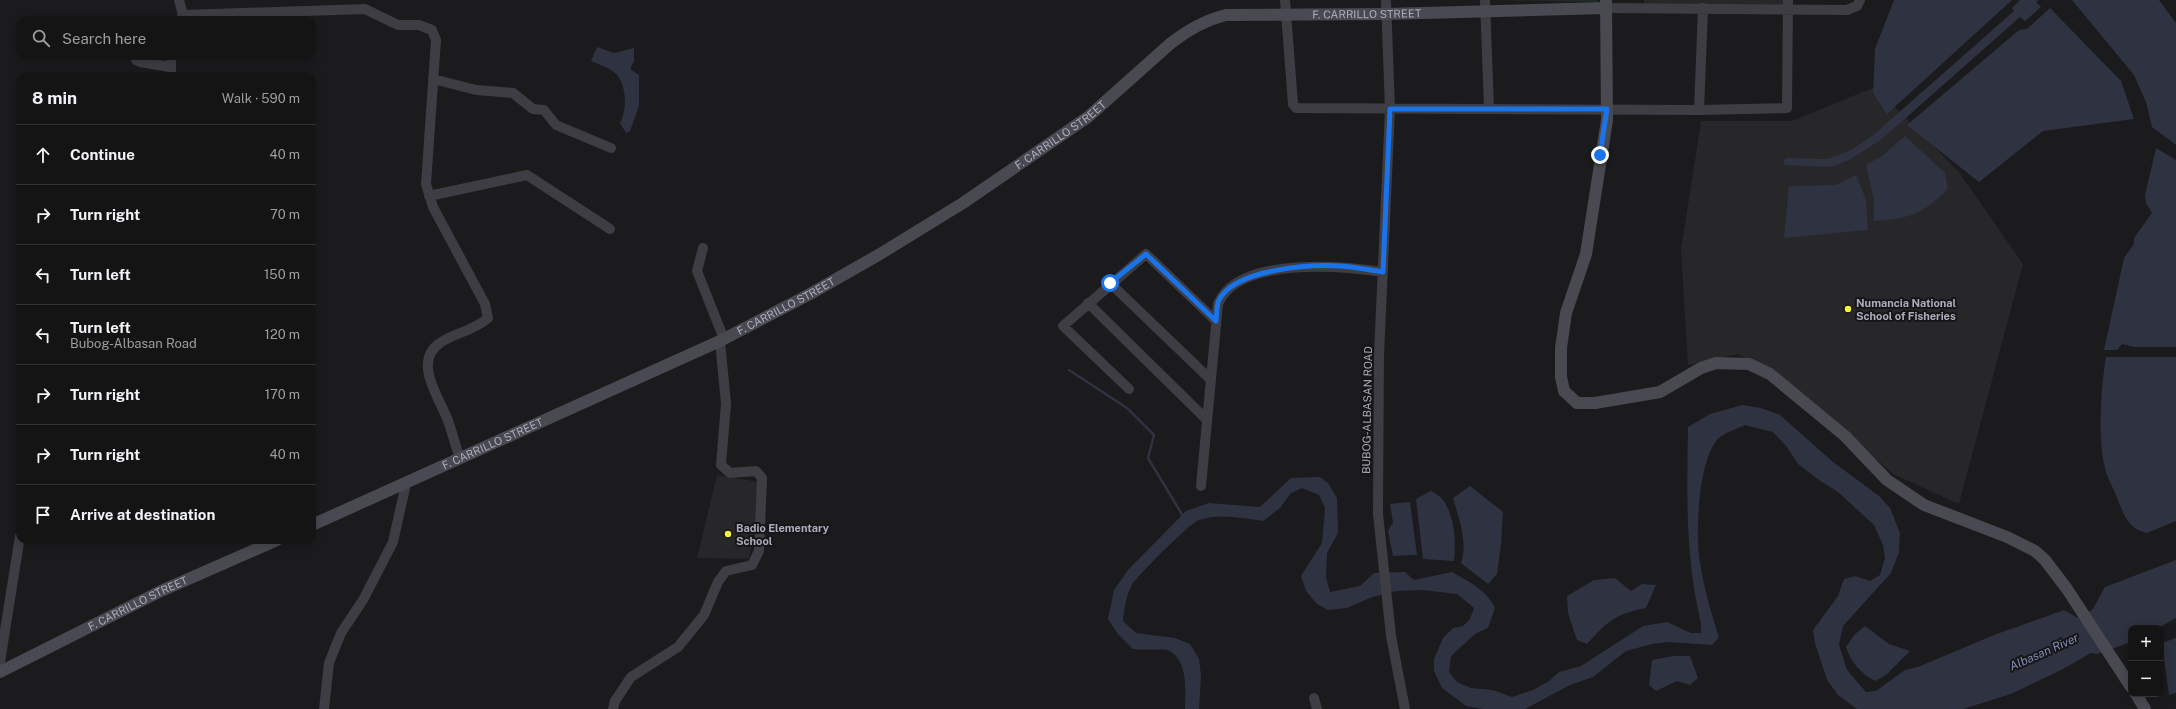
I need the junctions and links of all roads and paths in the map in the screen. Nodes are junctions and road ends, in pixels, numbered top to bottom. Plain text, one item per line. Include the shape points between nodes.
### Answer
1 (179, 0) edge
2 (1285, 0) edge
3 (1386, 0) edge
4 (1788, 0) edge
5 (1860, 0) edge
6 (1606, 4) edge
7 (1485, 5) edge
8 (1704, 8) junction
9 (1787, 11) junction
10 (1285, 14) junction
11 (1386, 14) junction
12 (182, 16) edge
13 (205, 16) edge
14 (136, 60) edge
15 (171, 60) edge
16 (171, 71) edge
17 (433, 79) junction
18 (1390, 109) junction
19 (1489, 109) junction
20 (1607, 109) junction
21 (1699, 110) junction
22 (612, 148) dead end
23 (429, 196) junction
24 (610, 229) dead end
25 (703, 248) dead end
26 (1383, 272) junction
27 (1110, 283) junction
28 (1088, 303) junction
29 (1216, 321) junction
30 (722, 340) junction
31 (1210, 379) junction
32 (1129, 389) dead end
33 (1207, 420) junction
34 (460, 458) junction
35 (406, 484) junction
36 (1201, 486) dead end
37 (316, 523) edge
38 (19, 544) edge
39 (268, 544) edge
40 (0, 662) edge
41 (0, 672) edge
42 (2128, 682) edge
43 (2138, 697) edge
44 (1314, 698) dead end
45 (324, 709) edge
46 (613, 709) edge
47 (1317, 709) edge
48 (1405, 709) edge
49 (2145, 709) edge

1 - 12 street
2 - 10 street
3 - 11 street, BUBOG-ALBASAN ROAD
4 - 9 street
5 - 9 street, F. CARRILLO STREET via 1853,9
6 - 7 street, F. CARRILLO STREET
6 - 8 street, F. CARRILLO STREET
6 - 20 street
7 - 11 street, F. CARRILLO STREET
7 - 19 street
8 - 9 street, F. CARRILLO STREET
8 - 21 street
9 - 21 street via 1788,108
10 - 11 street, F. CARRILLO STREET
10 - 18 street via 1294,107
10 - 30 street, F. CARRILLO STREET via 1226,15 1207,20 1183,34 1088,117 963,203 880,254
11 - 18 street, BUBOG-ALBASAN ROAD
13 - 17 street via 365,9 398,25 419,25 432,30 436,40
14 - 16 street
15 - 16 street
17 - 22 street via 476,90 513,93 533,109 544,110 556,125
17 - 23 street via 426,184
18 - 19 street
18 - 26 street, BUBOG-ALBASAN ROAD
19 - 20 street
20 - 21 street
20 - 42 street via 1586,254 1566,313 1561,348 1560,377 1564,391 1570,398 1577,403 1660,392 1701,368 1716,363 1749,364 1770,374 1845,436 1887,480 1924,505 2007,537 2035,551 2063,584
23 - 24 street via 527,175
23 - 34 street via 485,304 488,318 478,327 439,343 428,358 428,376 447,419
25 - 30 street via 697,271
26 - 29 street via 1320,265 1261,273 1243,280 1224,294 1218,304
26 - 48 street, BUBOG-ALBASAN ROAD via 1379,355 1378,514 1391,636
27 - 28 street
27 - 29 street via 1146,254
27 - 31 street
28 - 32 street via 1063,326
28 - 33 street
29 - 31 street
30 - 34 street, F. CARRILLO STREET
30 - 46 street via 726,404 721,465 730,473 756,472 762,478 759,551 752,565 726,571 718,582 704,615 678,647 631,677 615,700
31 - 33 street
33 - 36 street
34 - 35 street, F. CARRILLO STREET
35 - 37 street, F. CARRILLO STREET
35 - 45 street via 393,542 363,600 341,633 329,663
38 - 40 street
39 - 41 street, F. CARRILLO STREET via 161,591
43 - 49 street
44 - 47 street

